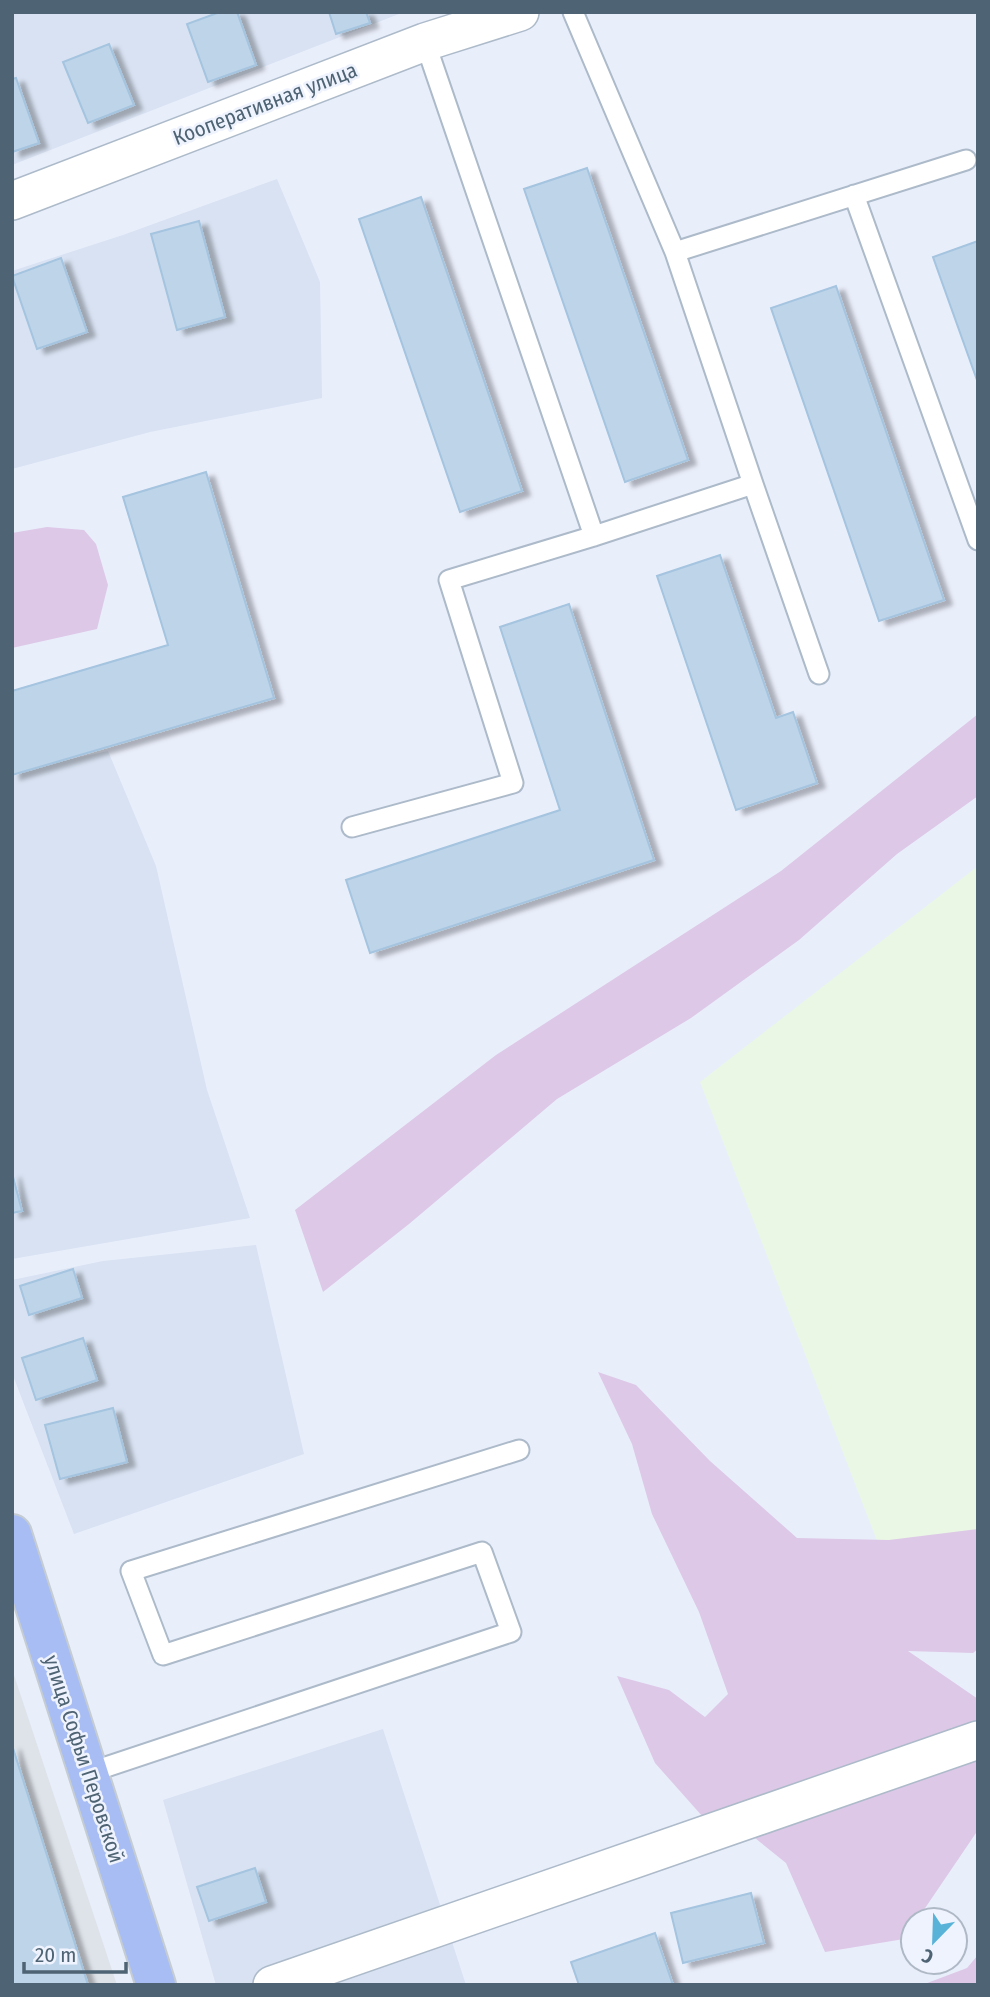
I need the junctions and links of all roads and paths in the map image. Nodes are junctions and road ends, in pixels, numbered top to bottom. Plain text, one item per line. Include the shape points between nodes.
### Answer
1 (520, 12) edge
2 (573, 12) edge
3 (425, 43) junction
4 (966, 160) dead end
5 (855, 195) junction
6 (12, 201) edge
7 (676, 252) junction
8 (753, 484) junction
9 (594, 536) junction
10 (978, 540) edge
11 (819, 674) dead end
12 (352, 827) dead end
13 (519, 1450) dead end
14 (12, 1534) edge
15 (978, 1740) edge
16 (88, 1773) junction
17 (156, 1985) edge
18 (272, 1985) edge

1 - 3 street, Кооперативная улица
2 - 7 lane
3 - 6 street, Кооперативная улица
3 - 9 lane
4 - 5 lane
5 - 7 lane
5 - 10 lane
7 - 8 lane
8 - 9 lane
8 - 11 lane
9 - 12 lane via 449,579 513,783
13 - 16 lane via 131,1570 163,1656 482,1552 511,1633
14 - 16 main road, улица Софьи Перовской
15 - 18 street
16 - 17 main road, улица Софьи Перовской

